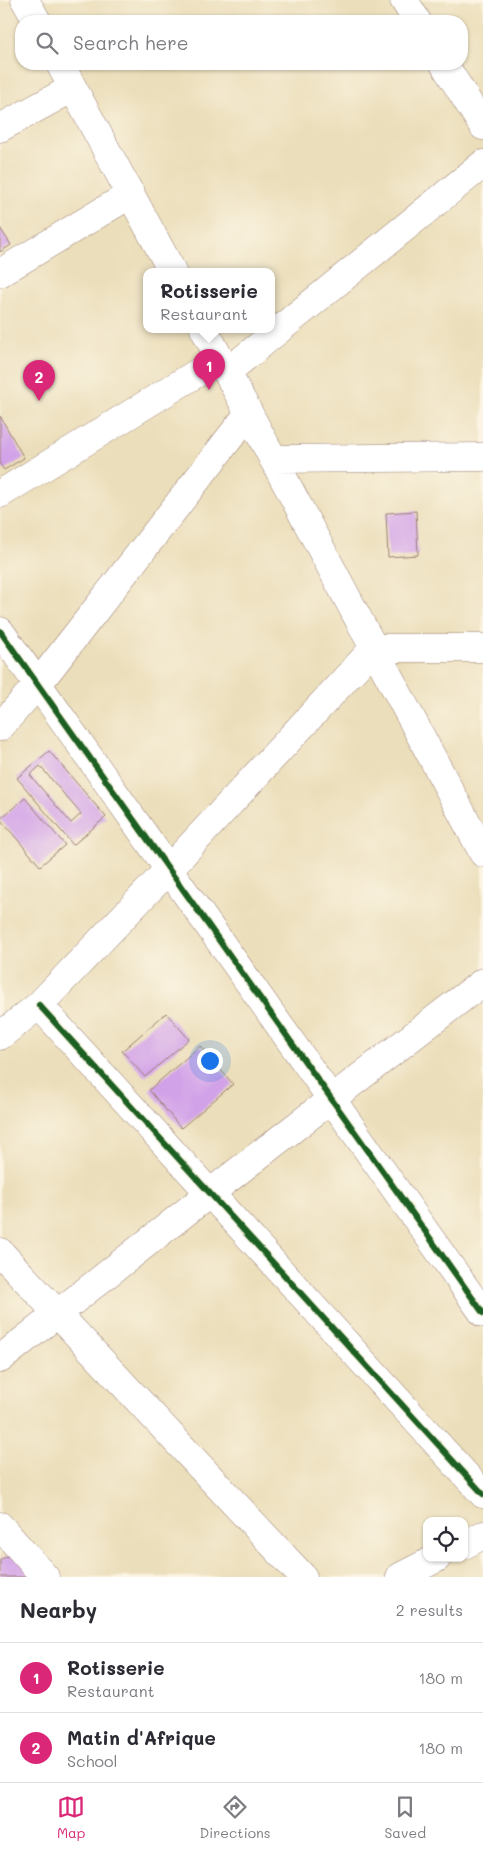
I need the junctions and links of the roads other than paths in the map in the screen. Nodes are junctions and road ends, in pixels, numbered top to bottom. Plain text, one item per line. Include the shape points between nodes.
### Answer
1 (25, 0) edge
2 (404, 0) edge
3 (34, 15) edge
4 (413, 15) edge
5 (63, 70) edge
6 (448, 70) edge
7 (73, 88) junction
8 (483, 126) edge
9 (0, 128) edge
10 (483, 164) edge
11 (131, 194) junction
12 (170, 268) edge
13 (0, 273) edge
14 (275, 325) edge
15 (206, 333) edge
16 (265, 333) edge
17 (224, 365) junction
18 (249, 413) junction
19 (483, 457) edge
20 (273, 459) junction
21 (0, 494) edge
22 (0, 631) edge
23 (374, 648) junction
24 (483, 648) edge
25 (38, 684) junction
26 (0, 727) edge
27 (483, 853) edge
28 (169, 869) junction
29 (483, 982) edge
30 (39, 1005) junction
31 (0, 1036) edge
32 (332, 1099) junction
33 (210, 1193) junction
34 (0, 1252) edge
35 (483, 1313) edge
36 (58, 1314) junction
37 (0, 1359) edge
38 (483, 1494) edge
39 (0, 1526) edge
40 (483, 1535) edge
41 (468, 1543) edge
42 (430, 1562) edge
43 (45, 1577) edge
44 (302, 1577) edge
45 (400, 1577) edge

1 - 3 street
2 - 4 street
5 - 7 street
6 - 8 street
7 - 9 street
7 - 11 street
10 - 14 street
11 - 12 street
11 - 13 street
15 - 17 street
16 - 17 street
17 - 18 street
17 - 21 street
18 - 20 street
18 - 25 street
19 - 20 street
20 - 23 street
22 - 25 street
23 - 24 street
23 - 27 street
23 - 28 street
25 - 26 street
25 - 28 street
28 - 30 street
28 - 32 street
29 - 32 street
30 - 31 street
30 - 33 street
32 - 33 street
32 - 35 street
33 - 36 street
33 - 38 street
34 - 36 street
36 - 37 street
36 - 44 street
39 - 43 street
40 - 41 street
42 - 45 street

